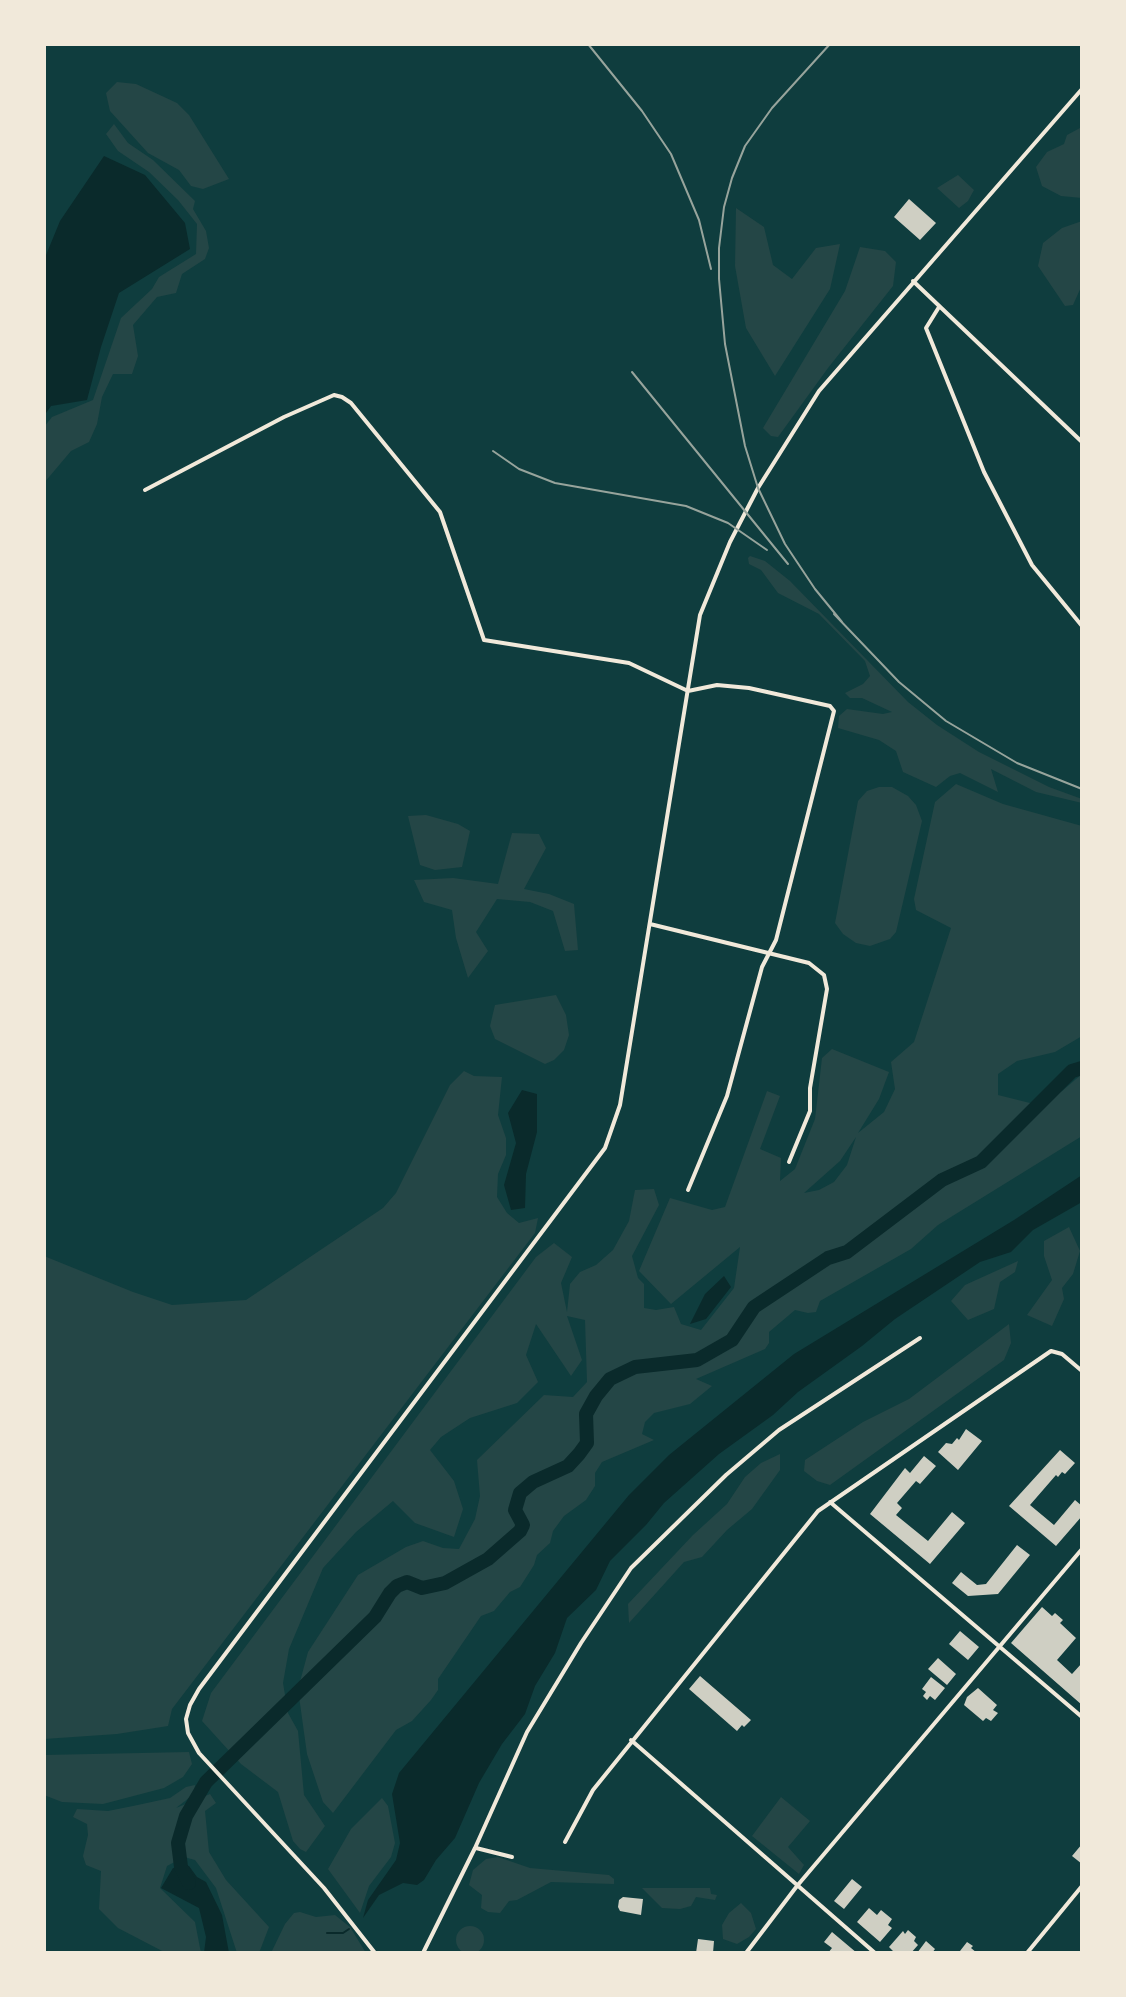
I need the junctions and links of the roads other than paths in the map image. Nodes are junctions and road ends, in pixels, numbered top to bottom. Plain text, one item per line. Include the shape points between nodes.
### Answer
1 (1082, 89) edge
2 (913, 281) junction
3 (939, 307) junction
4 (1082, 442) edge
5 (145, 490) dead end
6 (1082, 626) edge
7 (688, 691) junction
8 (650, 924) junction
9 (769, 953) junction
10 (789, 1162) dead end
11 (688, 1190) dead end
12 (920, 1338) dead end
13 (1082, 1371) edge
14 (830, 1502) junction
15 (1082, 1549) edge
16 (999, 1646) junction
17 (1082, 1717) edge
18 (631, 1740) junction
19 (565, 1842) dead end
20 (475, 1848) junction
21 (512, 1857) dead end
22 (797, 1886) junction
23 (1082, 1886) edge
24 (375, 1953) edge
25 (423, 1953) edge
26 (746, 1953) edge
27 (875, 1953) edge
28 (1027, 1953) edge

1 - 2 street
2 - 3 street
2 - 7 street via 819,391 758,488 700,615
3 - 4 street
3 - 6 street via 926,328 984,472 1032,565
5 - 7 street via 284,417 334,395 342,397 440,512 484,640 629,663
7 - 8 street
7 - 9 street via 717,685 749,688 834,711
8 - 9 street
8 - 24 street via 620,1105 609,1141 199,1689 188,1712 190,1739 205,1760 324,1888
9 - 10 street via 815,965 827,984 810,1111
9 - 11 street via 727,1096
12 - 20 street via 779,1430 631,1568 527,1732
13 - 14 street via 1051,1351
14 - 16 street
14 - 18 street
15 - 16 street
16 - 17 street
16 - 22 street
18 - 19 street via 593,1790
18 - 22 street
20 - 21 street
20 - 25 street
22 - 26 street
22 - 27 street
23 - 28 street

